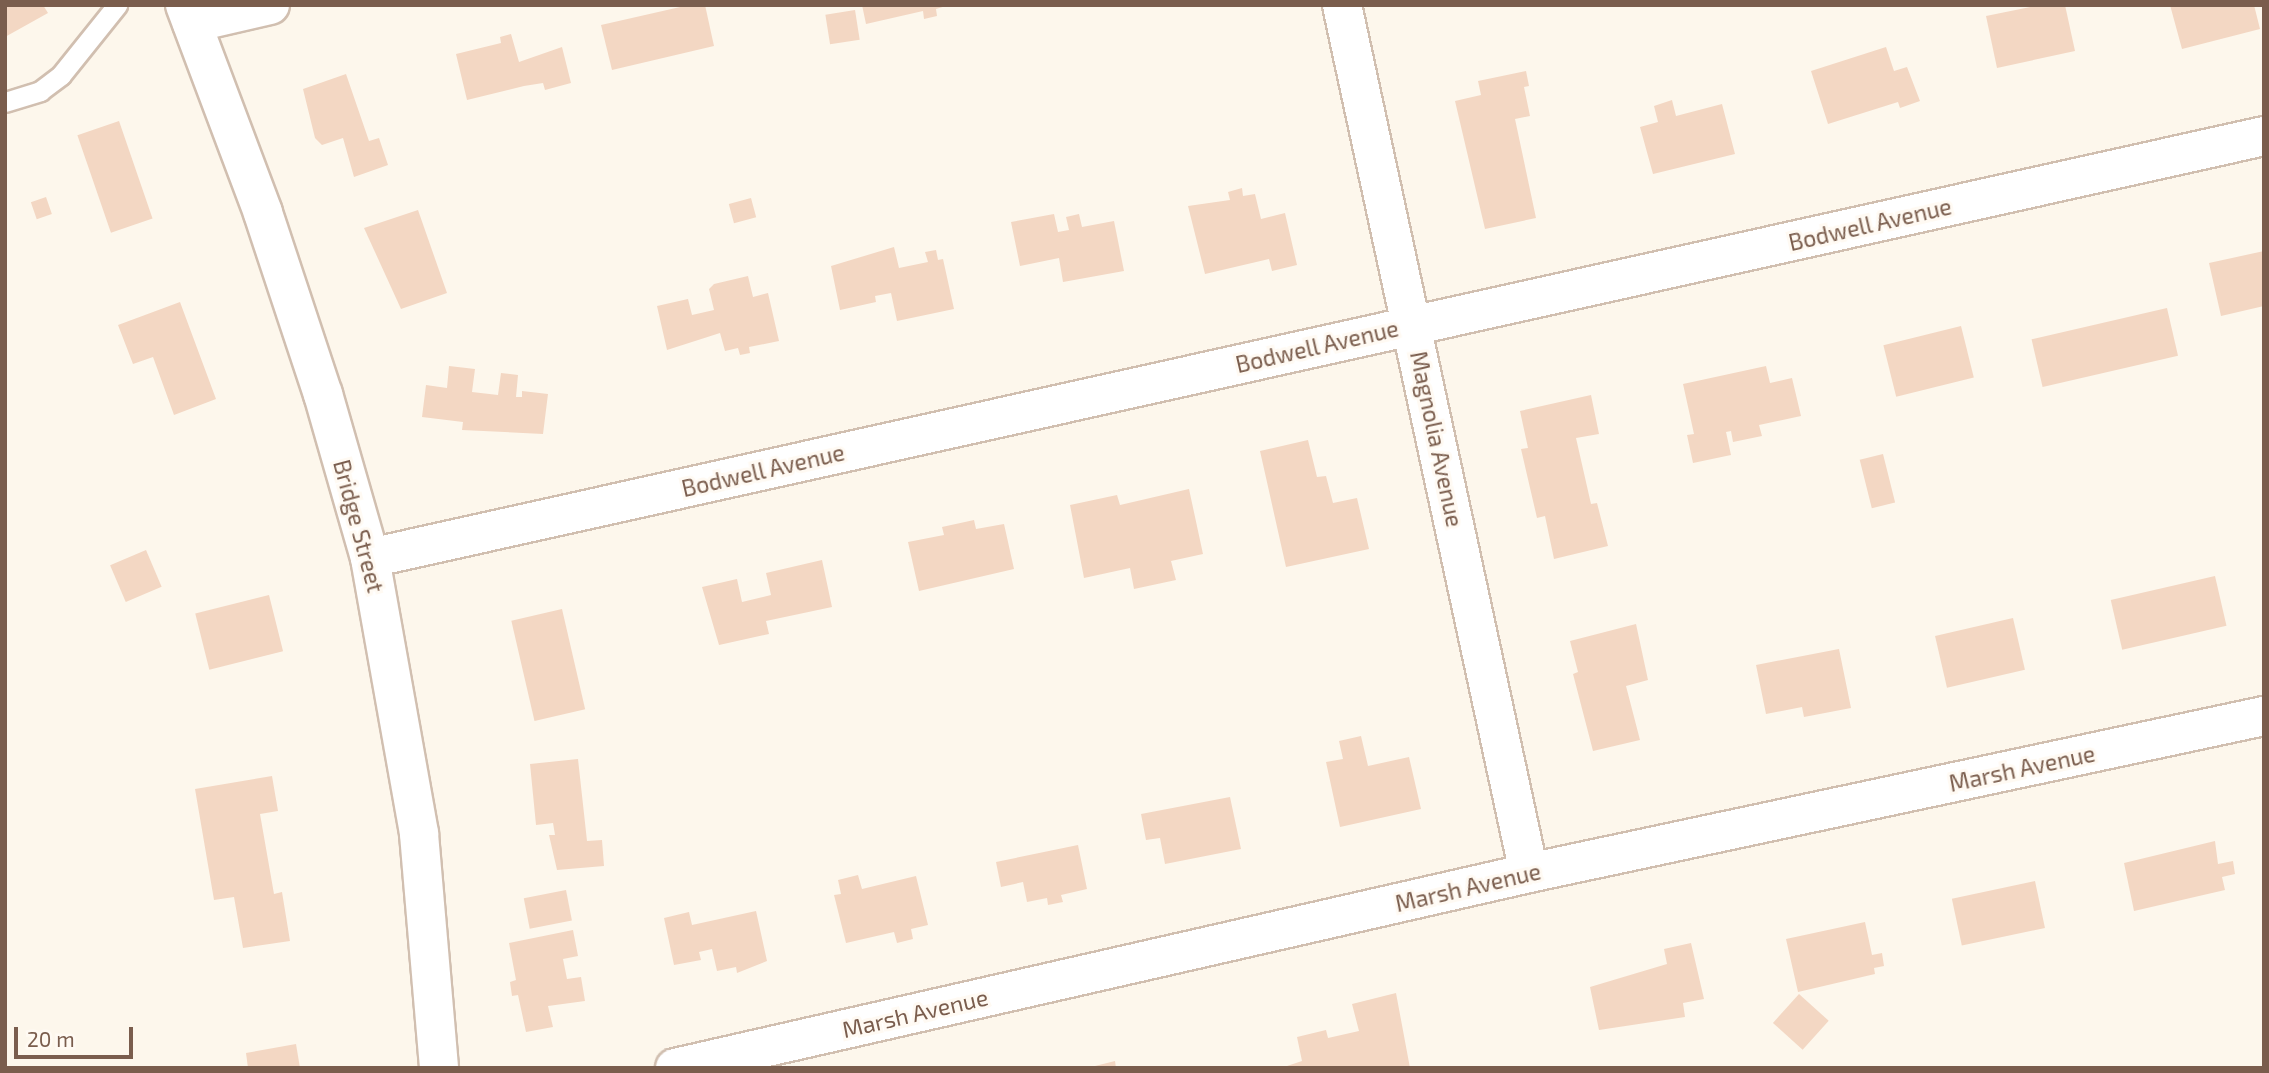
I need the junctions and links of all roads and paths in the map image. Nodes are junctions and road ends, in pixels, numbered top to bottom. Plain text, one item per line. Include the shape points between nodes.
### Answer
1 (117, 5) edge
2 (270, 5) edge
3 (1342, 5) edge
4 (189, 14) edge
5 (5, 102) edge
6 (2264, 136) edge
7 (1413, 325) junction
8 (370, 558) junction
9 (2264, 716) edge
10 (1529, 873) junction
11 (439, 1068) edge
12 (675, 1068) edge

1 - 5 lane via 61,75 40,90
2 - 4 street
3 - 7 street, Magnolia Avenue
4 - 8 street, Bridge Street via 319,381
6 - 7 street, Bodwell Avenue
7 - 8 street, Bodwell Avenue
7 - 10 street, Magnolia Avenue
8 - 11 street, Bridge Street via 419,834
9 - 10 street, Marsh Avenue
10 - 12 street, Marsh Avenue

